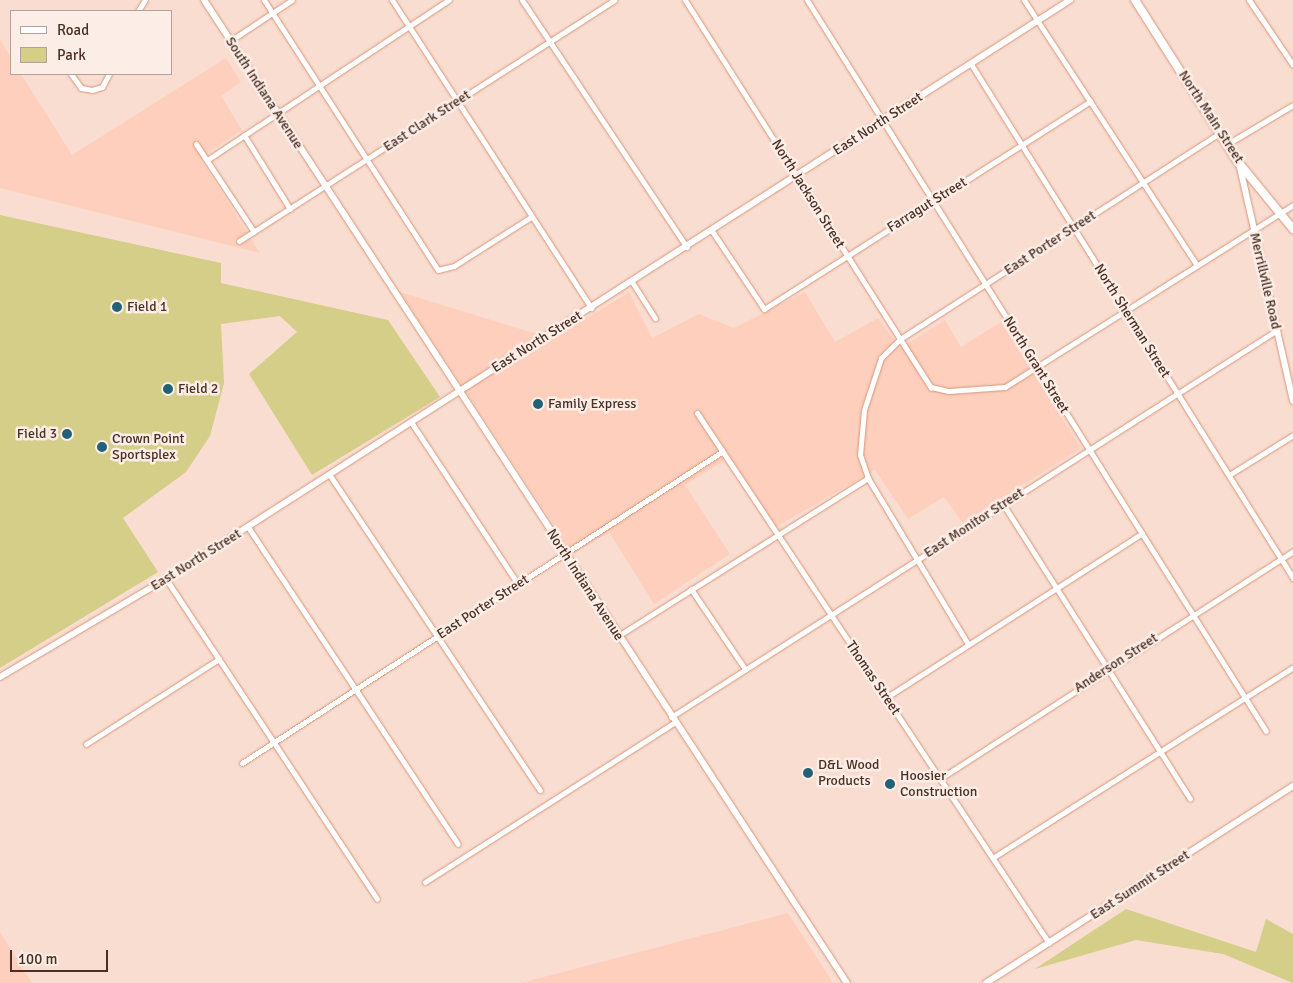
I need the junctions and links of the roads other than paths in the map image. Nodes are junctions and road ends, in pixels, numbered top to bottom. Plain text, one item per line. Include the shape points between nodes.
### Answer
1 (204, 0) edge
2 (264, 0) edge
3 (292, 0) edge
4 (392, 0) edge
5 (449, 0) edge
6 (522, 0) edge
7 (614, 0) edge
8 (685, 0) edge
9 (807, 0) edge
10 (1024, 0) edge
11 (1070, 0) edge
12 (1135, 0) edge
13 (1249, 0) edge
14 (272, 13) junction
15 (1037, 21) junction
16 (409, 26) junction
17 (230, 41) junction
18 (550, 41) junction
19 (971, 64) junction
20 (1293, 65) edge
21 (72, 75) edge
22 (108, 75) edge
23 (319, 86) junction
24 (457, 101) junction
25 (1090, 101) junction
26 (1293, 105) edge
27 (277, 114) junction
28 (883, 122) junction
29 (1222, 132) junction
30 (244, 135) junction
31 (1229, 143) junction
32 (196, 144) dead end
33 (1022, 145) junction
34 (366, 159) junction
35 (207, 160) junction
36 (1238, 162) junction
37 (797, 176) junction
38 (1143, 183) junction
39 (324, 187) junction
40 (933, 201) junction
41 (1293, 205) edge
42 (290, 209) junction
43 (1281, 212) junction
44 (531, 217) junction
45 (1074, 228) junction
46 (1293, 229) edge
47 (1253, 230) junction
48 (712, 231) junction
49 (254, 232) junction
50 (239, 241) dead end
51 (687, 247) junction
52 (847, 256) junction
53 (1197, 265) junction
54 (632, 282) junction
55 (986, 284) junction
56 (591, 308) junction
57 (1126, 310) junction
58 (655, 318) dead end
59 (1277, 330) junction
60 (900, 339) junction
61 (1037, 366) junction
62 (458, 392) junction
63 (1177, 393) junction
64 (1293, 401) edge
65 (696, 413) dead end
66 (412, 422) junction
67 (1293, 435) edge
68 (1089, 450) junction
69 (723, 452) junction
70 (329, 474) junction
71 (1229, 475) junction
72 (868, 478) junction
73 (1004, 504) junction
74 (248, 527) junction
75 (777, 533) junction
76 (1142, 533) junction
77 (1293, 551) edge
78 (564, 554) junction
79 (1281, 558) junction
80 (918, 559) junction
81 (1293, 578) edge
82 (166, 579) junction
83 (518, 584) junction
84 (1056, 588) junction
85 (691, 589) junction
86 (1193, 614) junction
87 (830, 615) junction
88 (618, 636) junction
89 (436, 637) junction
90 (968, 644) junction
91 (219, 659) junction
92 (1293, 667) edge
93 (1108, 668) junction
94 (745, 669) junction
95 (0, 677) edge
96 (356, 690) junction
97 (887, 697) junction
98 (1245, 697) junction
99 (673, 719) junction
100 (1266, 731) dead end
101 (273, 742) junction
102 (86, 744) dead end
103 (1159, 752) junction
104 (242, 763) dead end
105 (941, 778) junction
106 (1293, 786) edge
107 (540, 790) dead end
108 (1190, 799) dead end
109 (458, 844) dead end
110 (994, 857) junction
111 (425, 882) dead end
112 (376, 899) dead end
113 (1048, 944) junction
114 (847, 983) edge
115 (986, 983) edge

1 - 17 street, South Indiana Avenue
2 - 14 street
3 - 14 street
4 - 16 street
5 - 16 street
6 - 18 street
7 - 18 street, East Clark Street
8 - 37 street, North Jackson Street
9 - 28 street, North Grant Street
10 - 15 street
11 - 15 street, East North Street
12 - 29 main road, North Main Street
13 - 20 street
14 - 17 street
14 - 23 street
15 - 19 street, East North Street
15 - 25 street
16 - 23 street
16 - 24 street
17 - 27 street, South Indiana Avenue
18 - 24 street, East Clark Street
18 - 51 street
19 - 28 street, East North Street
19 - 33 street, North Sherman Street
21 - 22 street via 81,88 92,90 102,87
23 - 27 street
23 - 34 street
24 - 34 street, East Clark Street
24 - 44 street
25 - 33 street, Farragut Street
25 - 38 street
26 - 31 street
27 - 30 street
27 - 39 street, South Indiana Avenue
28 - 37 street, East North Street
28 - 40 street, North Grant Street
29 - 31 main road, North Main Street
29 - 38 street, East Porter Street
30 - 35 street
30 - 42 street
31 - 36 main road, North Main Street
32 - 35 street
33 - 40 street, Farragut Street
33 - 45 street, North Sherman Street
34 - 39 street, East Clark Street
34 - 44 street via 442,271
35 - 49 street
36 - 43 main road, North Main Street
36 - 47 street, Merrillville Road
37 - 48 street, East North Street
37 - 52 street, North Jackson Street
38 - 45 street, East Porter Street
38 - 53 street
39 - 42 street, East Clark Street
39 - 62 street, North Indiana Avenue
40 - 52 street, Farragut Street
40 - 55 street, North Grant Street
41 - 43 street
42 - 49 street, East Clark Street
43 - 46 main road, North Main Street
43 - 47 street
44 - 56 street
45 - 55 street, East Porter Street
45 - 57 street, North Sherman Street
47 - 53 street
47 - 59 street, Merrillville Road
48 - 51 street, East North Street
48 - 52 street, Farragut Street via 764,309
49 - 50 street, East Clark Street
51 - 54 street, East North Street
52 - 60 street, North Jackson Street
53 - 57 street
54 - 56 street, East North Street
54 - 58 street
55 - 60 street, East Porter Street
55 - 61 street, North Grant Street
56 - 62 street, East North Street
57 - 61 street
57 - 63 street, North Sherman Street
59 - 63 street, East Monitor Street
59 - 64 street, Merrillville Road
60 - 61 street, North Jackson Street via 930,387 993,390
60 - 72 street, East Porter Street via 881,358 864,410 860,455
61 - 68 street, North Grant Street
62 - 66 street, East North Street
62 - 78 street, North Indiana Avenue
63 - 68 street, East Monitor Street
63 - 71 street, North Sherman Street
65 - 69 street, Thomas Street
66 - 70 street, East North Street
66 - 83 street
67 - 71 street
68 - 73 street, East Monitor Street
68 - 76 street, North Grant Street
69 - 75 street, Thomas Street
69 - 78 street, East Porter Street
70 - 74 street, East North Street
70 - 89 street
71 - 79 street, North Sherman Street
72 - 75 street
72 - 80 street
73 - 80 street, East Monitor Street
73 - 84 street
74 - 82 street, East North Street
74 - 96 street
75 - 85 street
75 - 87 street, Thomas Street
76 - 84 street
76 - 86 street, North Grant Street
77 - 79 street, Anderson Street
78 - 83 street, East Porter Street
78 - 88 street, North Indiana Avenue
79 - 81 street, North Sherman Street
79 - 86 street, Anderson Street
80 - 87 street, East Monitor Street
80 - 90 street
82 - 91 street
82 - 95 street, East North Street
83 - 89 street, East Porter Street
84 - 90 street
84 - 93 street
85 - 88 street
85 - 94 street
86 - 93 street, Anderson Street
86 - 98 street, North Grant Street
87 - 94 street, East Monitor Street
87 - 97 street, Thomas Street
88 - 99 street, North Indiana Avenue
89 - 96 street, East Porter Street
89 - 107 street
90 - 97 street
91 - 101 street
91 - 102 street
92 - 98 street
93 - 103 street
93 - 105 street, Anderson Street
94 - 99 street, East Monitor Street
96 - 101 street, East Porter Street
96 - 109 street
97 - 105 street, Thomas Street
98 - 100 street, North Grant Street
98 - 103 street
99 - 111 street, East Monitor Street
99 - 114 street, North Indiana Avenue
101 - 104 street, East Porter Street
101 - 112 street
103 - 108 street
103 - 110 street
105 - 110 street, Thomas Street
106 - 113 street, East Summit Street
110 - 113 street, Thomas Street
113 - 115 street, East Summit Street

